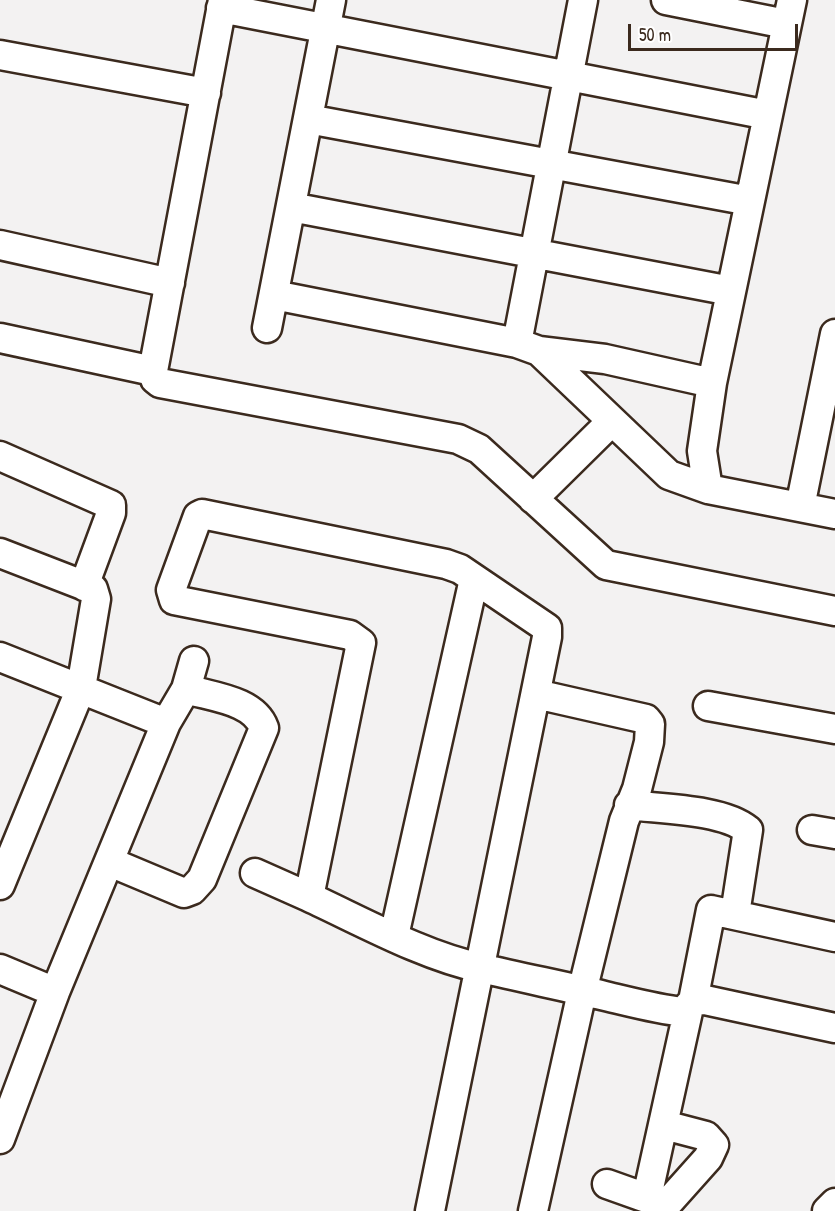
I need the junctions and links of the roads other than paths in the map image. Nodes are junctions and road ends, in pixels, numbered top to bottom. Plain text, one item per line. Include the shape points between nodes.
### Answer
1 (331, 0) edge
2 (583, 0) edge
3 (666, 0) edge
4 (222, 4) edge
5 (789, 12) edge
6 (325, 28) junction
7 (0, 55) edge
8 (569, 75) junction
9 (206, 93) junction
10 (768, 115) junction
11 (308, 119) junction
12 (552, 164) junction
13 (750, 201) junction
14 (291, 207) junction
15 (0, 245) edge
16 (535, 253) junction
17 (170, 283) junction
18 (731, 291) junction
19 (274, 295) junction
20 (267, 328) dead end
21 (0, 338) edge
22 (528, 347) junction
23 (834, 352) edge
24 (153, 371) junction
25 (711, 383) junction
26 (611, 422) junction
27 (0, 456) edge
28 (708, 489) junction
29 (533, 499) junction
30 (800, 507) junction
31 (835, 514) edge
32 (0, 553) edge
33 (474, 579) junction
34 (84, 586) junction
35 (835, 611) edge
36 (1, 660) edge
37 (194, 661) dead end
38 (81, 688) junction
39 (186, 689) junction
40 (536, 694) junction
41 (708, 706) dead end
42 (166, 723) junction
43 (835, 729) edge
44 (629, 805) junction
45 (110, 861) junction
46 (255, 873) dead end
47 (0, 885) edge
48 (309, 897) junction
49 (735, 914) junction
50 (394, 936) junction
51 (835, 937) edge
52 (481, 968) junction
53 (0, 969) edge
54 (55, 992) junction
55 (582, 992) junction
56 (691, 1004) junction
57 (835, 1028) edge
58 (664, 1125) junction
59 (0, 1139) edge
60 (607, 1184) dead end
61 (835, 1203) edge
62 (665, 1204) edge
63 (430, 1211) edge
64 (533, 1211) edge
65 (827, 1211) edge

1 - 6 street
2 - 8 street
3 - 5 street
4 - 6 street
4 - 9 street
5 - 10 street
6 - 8 street
6 - 11 street
7 - 9 street
8 - 10 street
8 - 12 street
9 - 17 street
10 - 13 street
11 - 12 street
11 - 14 street
12 - 13 street
12 - 16 street
13 - 18 street
14 - 16 street
14 - 19 street
15 - 17 street
16 - 18 street
16 - 22 street
17 - 24 street
18 - 25 street
19 - 20 street
19 - 22 street
21 - 24 street
22 - 25 street
22 - 26 street
23 - 30 street
24 - 29 street via 160,383 458,439 479,449
25 - 28 street via 702,451
26 - 28 street via 669,475
26 - 29 street
27 - 34 street via 111,505
28 - 30 street
29 - 35 street via 606,565
30 - 31 street
32 - 34 street
33 - 40 street via 547,628
33 - 48 street via 460,568 446,564 202,514 195,520 171,590 174,600 350,635 362,643
33 - 50 street
34 - 38 street via 93,589 96,598
36 - 38 street
37 - 39 street
38 - 42 street
38 - 47 street
39 - 42 street
39 - 45 street via 250,708 260,717 264,728 202,879 184,893
40 - 44 street via 646,719 650,724 649,742
40 - 52 street
41 - 43 street
42 - 45 street
44 - 49 street via 717,816 748,830
44 - 55 street
45 - 54 street
46 - 48 street
48 - 50 street
49 - 51 street
49 - 56 street via 711,910
50 - 52 street
52 - 55 street
52 - 63 street
53 - 54 street
54 - 59 street
55 - 56 street via 683,1012
55 - 64 street
56 - 57 street via 705,1000
56 - 58 street
58 - 62 street
58 - 62 street via 706,1136 714,1145 708,1158
60 - 62 street
61 - 65 street

